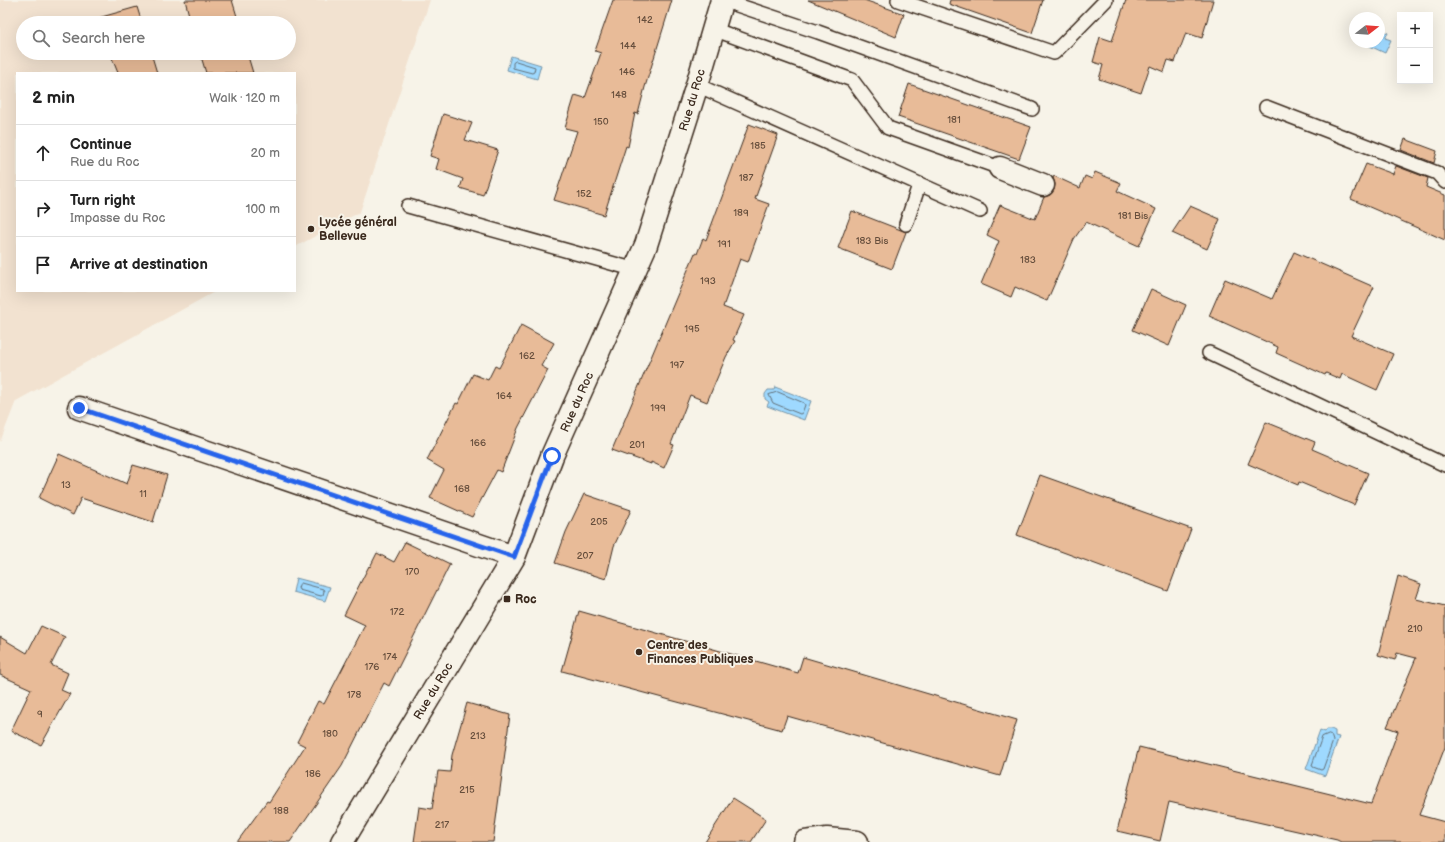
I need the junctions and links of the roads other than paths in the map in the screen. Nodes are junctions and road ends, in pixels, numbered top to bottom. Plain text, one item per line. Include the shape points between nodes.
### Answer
1 (722, 0) edge
2 (898, 0) edge
3 (1106, 0) edge
4 (713, 29) junction
5 (697, 85) junction
6 (1266, 107) dead end
7 (1032, 109) dead end
8 (1000, 168) joint
9 (1445, 182) edge
10 (920, 185) junction
11 (1043, 185) dead end
12 (408, 206) dead end
13 (980, 211) dead end
14 (906, 224) dead end
15 (636, 270) junction
16 (1210, 354) dead end
17 (79, 408) dead end
18 (1445, 465) edge
19 (514, 557) junction
20 (342, 842) edge
21 (805, 842) edge
22 (857, 842) edge

1 - 4 street, Rue du Roc
1 - 7 lane
2 - 3 lane via 1054,53
4 - 5 street, Rue du Roc
4 - 8 lane via 852,80 888,128
5 - 10 lane
5 - 15 street, Rue du Roc
6 - 9 lane via 1437,173
8 - 11 street
10 - 13 lane
10 - 14 lane
12 - 15 lane
15 - 19 street, Rue du Roc via 552,456
16 - 18 lane
17 - 19 street
19 - 20 street, Rue du Roc
21 - 22 street

